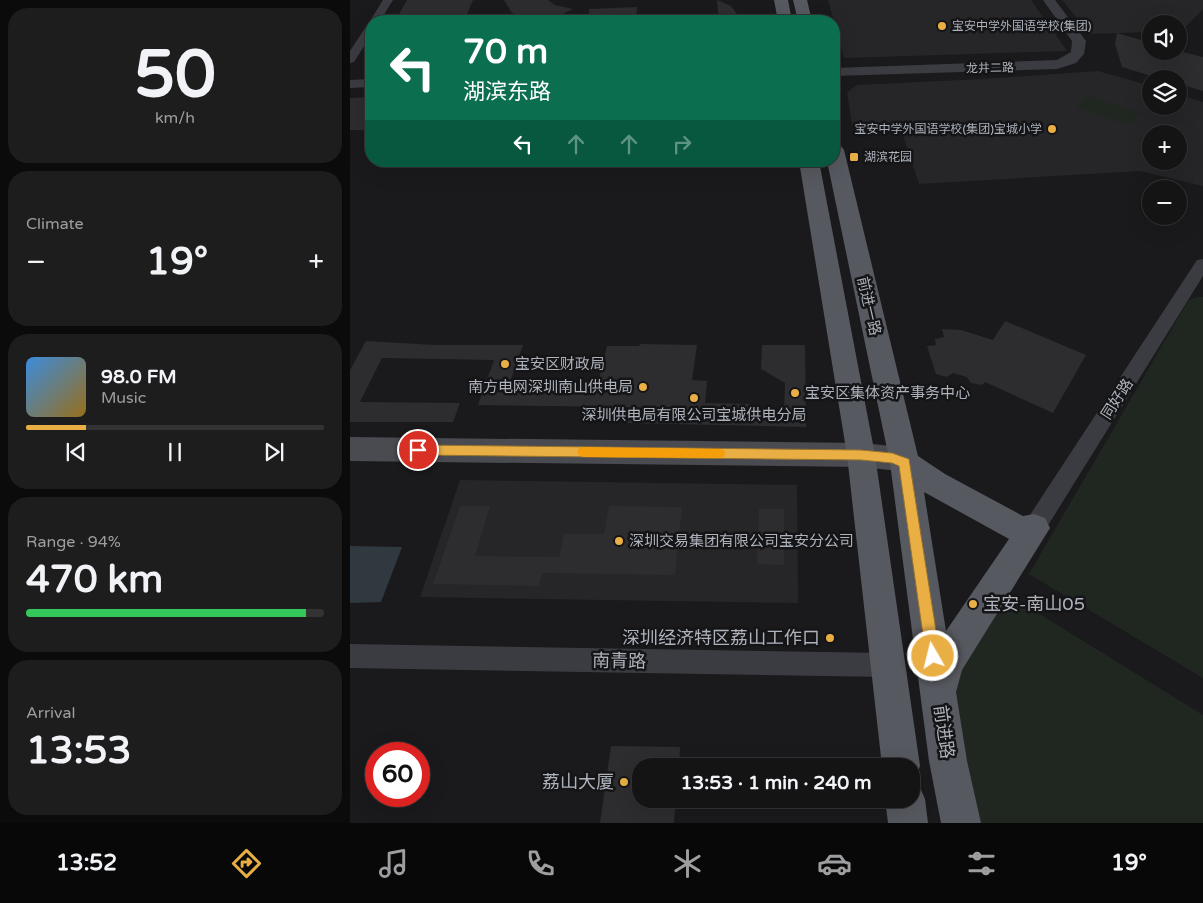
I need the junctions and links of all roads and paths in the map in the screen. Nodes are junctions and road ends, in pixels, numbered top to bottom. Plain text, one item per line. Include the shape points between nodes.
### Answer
1 (388, 0) edge
2 (781, 0) edge
3 (800, 0) edge
4 (1049, 0) edge
5 (379, 15) edge
6 (784, 15) edge
7 (804, 15) edge
8 (365, 36) edge
9 (350, 60) edge
10 (840, 72) edge
11 (365, 83) edge
12 (350, 84) edge
13 (810, 167) edge
14 (838, 167) edge
15 (1201, 272) edge
16 (350, 449) edge
17 (861, 455) junction
18 (905, 463) junction
19 (1034, 528) junction
20 (350, 656) edge
21 (887, 665) junction
22 (939, 694) junction
23 (900, 758) edge
24 (906, 808) edge
25 (908, 823) edge
26 (961, 823) edge

1 - 5 street
2 - 6 main road
3 - 7 main road
4 - 10 street, 龙井二路 via 1081,48 1071,60 1057,65
8 - 9 street
11 - 12 street
13 - 17 main road
14 - 18 main road, 前进一路
15 - 19 street, 同好路
16 - 17 main road
17 - 18 main road via 892,458
17 - 21 main road
18 - 19 main road via 934,483 1018,529
18 - 22 main road, 前进路
19 - 22 main road via 946,662
20 - 21 street, 南青路
21 - 23 main road
22 - 26 main road, 前进路
24 - 25 main road

